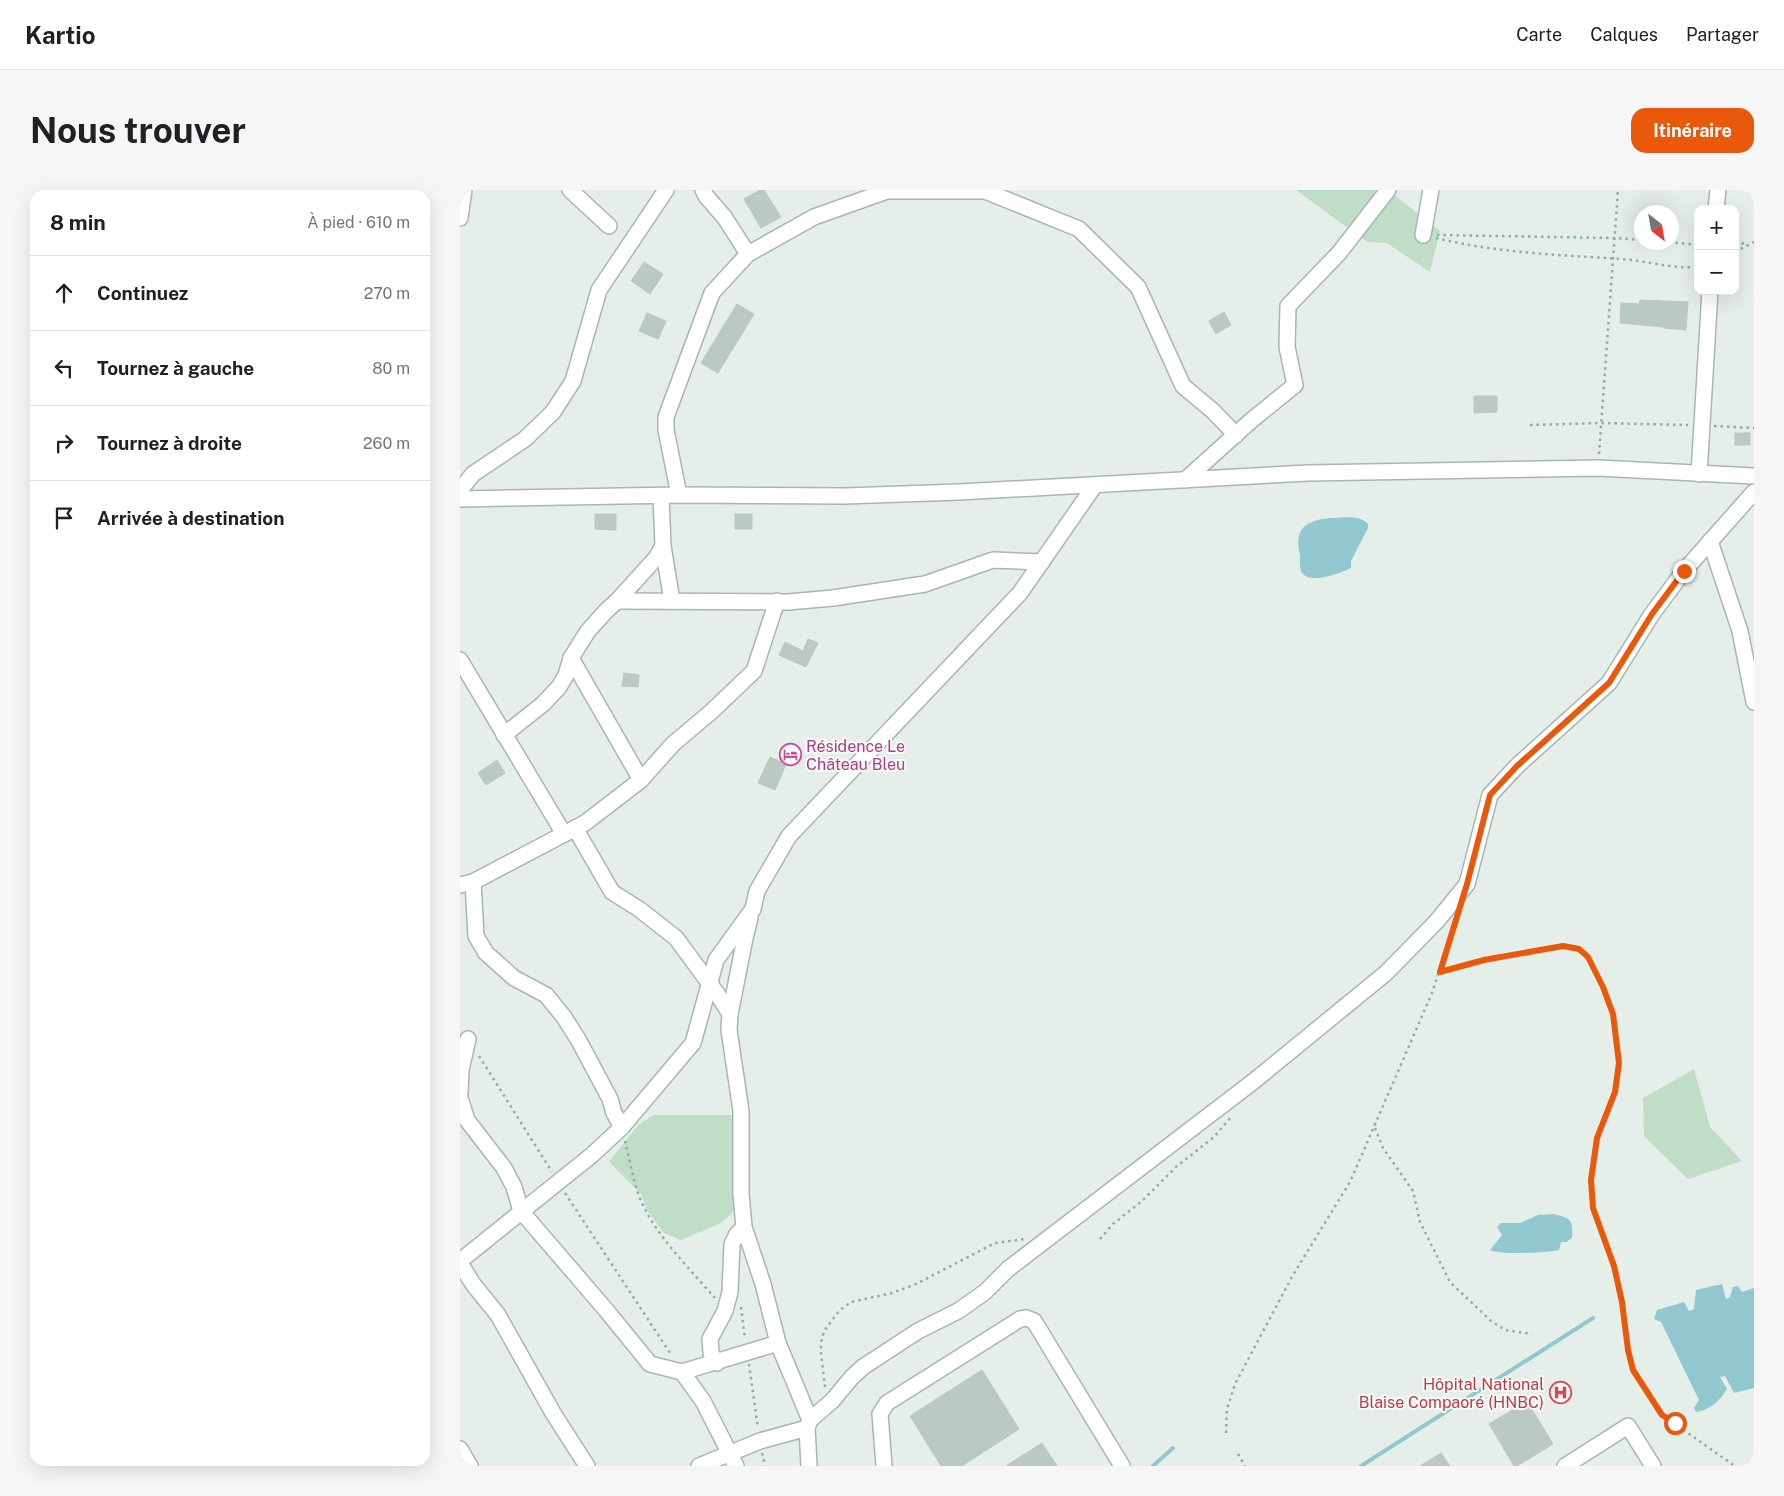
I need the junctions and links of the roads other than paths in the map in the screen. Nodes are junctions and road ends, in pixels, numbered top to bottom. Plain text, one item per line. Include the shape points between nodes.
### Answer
1 (464, 190) edge
2 (570, 190) edge
3 (666, 190) edge
4 (703, 190) edge
5 (1388, 190) edge
6 (1431, 190) edge
7 (1718, 190) edge
8 (1716, 205) edge
9 (460, 218) edge
10 (609, 226) dead end
11 (1423, 235) road end
12 (748, 254) junction
13 (1710, 295) edge
14 (1236, 435) junction
15 (1699, 474) junction
16 (1754, 476) edge
17 (1185, 480) junction
18 (1095, 485) junction
19 (460, 490) edge
20 (1754, 492) edge
21 (679, 495) junction
22 (661, 496) junction
23 (460, 499) edge
24 (1710, 541) junction
25 (663, 546) junction
26 (1042, 562) junction
27 (617, 600) junction
28 (672, 601) junction
29 (777, 602) junction
30 (571, 658) junction
31 (460, 660) edge
32 (1754, 702) edge
33 (504, 735) junction
34 (641, 780) junction
35 (570, 831) junction
36 (466, 884) edge
37 (753, 909) junction
38 (709, 983) junction
39 (730, 1014) junction
40 (468, 1039) road end
41 (460, 1093) edge
42 (460, 1098) edge
43 (464, 1123) edge
44 (622, 1127) junction
45 (514, 1187) junction
46 (538, 1198) junction
47 (521, 1211) junction
48 (744, 1227) junction
49 (460, 1262) edge
50 (778, 1344) junction
51 (717, 1363) junction
52 (682, 1372) junction
53 (809, 1424) junction
54 (460, 1449) edge
55 (732, 1460) edge
56 (470, 1466) edge
57 (587, 1466) edge
58 (699, 1466) edge
59 (809, 1466) edge
60 (884, 1466) edge
61 (1122, 1466) edge
62 (1565, 1466) edge
63 (1653, 1466) edge

1 - 9 street
2 - 10 street
3 - 19 street via 599,290 573,382 553,412 525,439 474,474
4 - 12 street
5 - 14 street via 1340,253 1288,306 1286,347 1295,385
6 - 11 street
7 - 8 street
12 - 14 street via 814,217 888,191 984,191 1079,230 1138,286 1183,386
12 - 21 street via 712,293 666,417
13 - 15 street
14 - 17 street
15 - 16 street
15 - 17 street via 1598,468 1308,472
17 - 18 street
18 - 21 street via 845,496
18 - 26 street
20 - 24 street
21 - 22 street
22 - 23 street
22 - 25 street
24 - 32 street via 1740,631
24 - 53 street via 1652,614 1609,683 1517,766 1490,795 1467,884 1437,921 1386,973 1254,1080 1008,1268 985,1292 863,1367
25 - 27 street
25 - 28 street
26 - 29 street via 993,560 925,584 832,598
26 - 37 street via 1020,593 789,836 758,891
27 - 28 street
27 - 30 street via 588,631
28 - 29 street
29 - 34 street via 754,671 673,744
30 - 33 street via 559,687
30 - 34 street
31 - 33 street
33 - 35 street
34 - 35 street
35 - 36 street
35 - 38 street via 612,892 676,938
36 - 44 street via 476,936 486,953 514,978 546,995 564,1017
37 - 38 street via 716,960
37 - 39 street
38 - 39 street
38 - 44 street via 693,1043
39 - 48 street via 729,1030 741,1111
40 - 41 street
42 - 43 street
43 - 45 street via 504,1168
44 - 46 street
45 - 46 street
45 - 47 street
46 - 47 street
47 - 49 street
47 - 52 street via 650,1364
48 - 50 street
48 - 51 street via 732,1244 730,1292 725,1311 710,1339
49 - 57 street via 498,1315
50 - 51 street
50 - 53 street
51 - 52 street
52 - 55 street via 703,1401
53 - 55 street via 760,1441
53 - 59 street
54 - 56 street
55 - 58 street
60 - 61 street via 880,1414 887,1403 1020,1318 1026,1318 1034,1322
62 - 63 street via 1628,1426

